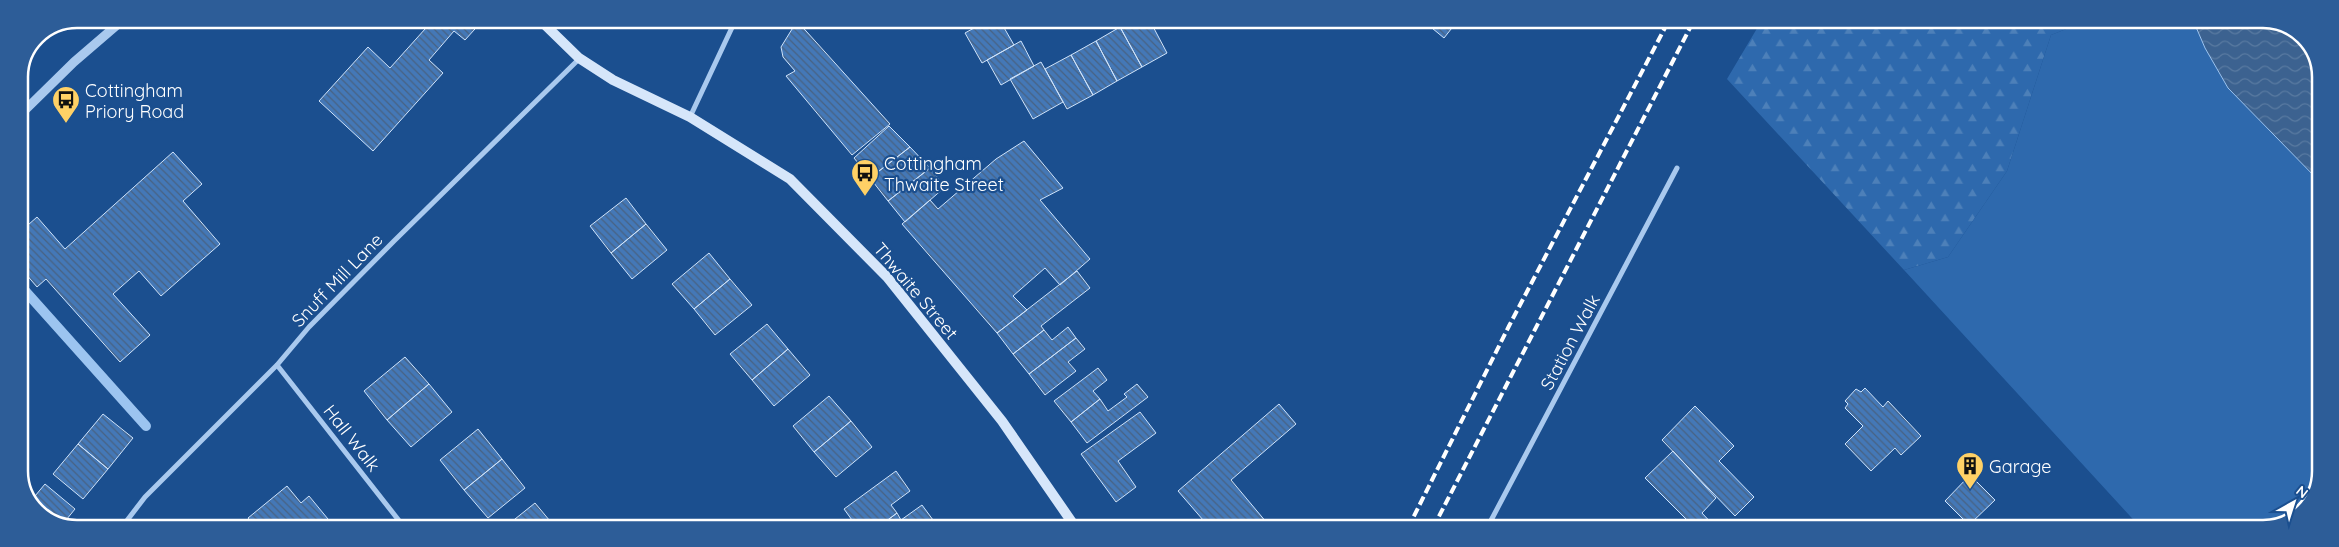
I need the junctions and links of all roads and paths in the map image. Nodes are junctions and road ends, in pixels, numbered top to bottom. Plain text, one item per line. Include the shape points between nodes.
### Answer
1 (114, 28) edge
2 (548, 28) edge
3 (732, 28) edge
4 (579, 58) junction
5 (28, 107) edge
6 (690, 117) junction
7 (1677, 168) dead end
8 (277, 365) junction
9 (127, 520) edge
10 (399, 520) edge
11 (1070, 520) edge
12 (1491, 520) edge

1 - 5 street
2 - 4 main road, Thwaite Street
3 - 6 street
4 - 6 main road, Thwaite Street via 613,80
4 - 8 street, Snuff Mill Lane via 394,240 309,327
6 - 11 main road, Thwaite Street via 790,179 888,277 1002,421
7 - 12 street, Station Walk
8 - 9 street, Snuff Mill Lane via 145,497
8 - 10 street, Hall Walk

